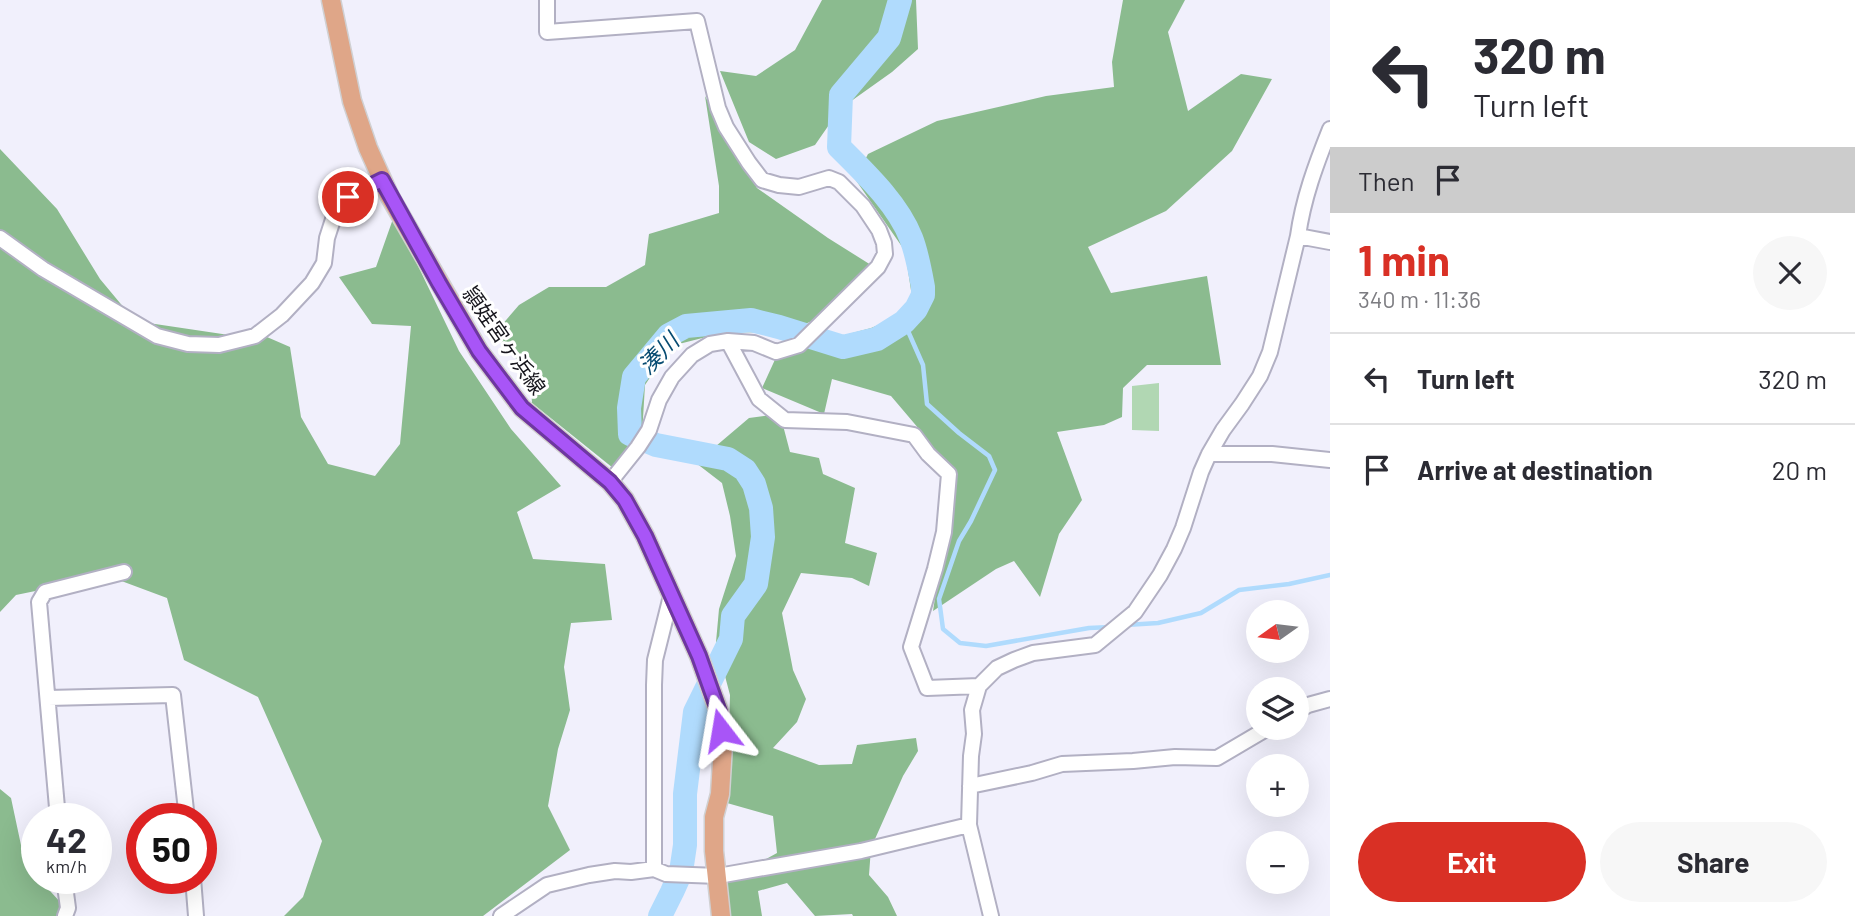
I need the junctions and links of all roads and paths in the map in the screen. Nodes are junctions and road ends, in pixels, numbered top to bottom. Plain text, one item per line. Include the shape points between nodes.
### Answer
1 (331, 0) edge
2 (547, 0) edge
3 (1330, 129) edge
4 (382, 180) junction
5 (1298, 236) junction
6 (0, 238) edge
7 (1330, 242) edge
8 (728, 341) junction
9 (1209, 454) junction
10 (1330, 460) edge
11 (610, 482) junction
12 (124, 572) dead end
13 (671, 596) junction
14 (979, 686) junction
15 (48, 698) junction
16 (1330, 699) edge
17 (1309, 705) edge
18 (1248, 740) edge
19 (970, 786) junction
20 (57, 803) edge
21 (185, 803) edge
22 (969, 825) junction
23 (660, 872) junction
24 (718, 876) junction
25 (66, 894) edge
26 (194, 894) edge
27 (65, 916) edge
28 (196, 916) edge
29 (501, 916) edge
30 (721, 916) edge
31 (991, 916) edge

1 - 4 main road, 頴娃宮ヶ浜線 via 352,101
2 - 8 street via 547,32 698,21 718,108 762,180 799,187 829,178 839,182 879,230 885,254 878,267 799,345 776,352 754,343
3 - 5 street via 1314,168
4 - 6 street via 337,207 324,263 282,315 255,336 219,345 188,344 157,335 43,269
4 - 11 main road, 頴娃宮ヶ浜線 via 479,351 522,408
5 - 7 street
5 - 9 street via 1270,352 1260,376
8 - 11 street via 710,344 692,355 672,377 649,430
8 - 14 street via 759,399 785,420 847,422 914,435 949,474 944,532 911,647 928,688
9 - 10 street
9 - 14 street via 1174,549 1135,612 1095,645 1033,653 997,668
11 - 13 main road, 頴娃宮ヶ浜線 via 645,536
12 - 15 street via 45,592 39,605
13 - 23 street via 653,685
13 - 24 main road, 頴娃宮ヶ浜線 via 720,715 723,745 714,851
14 - 19 street via 972,710
15 - 20 street
15 - 21 street via 173,695
16 - 17 street
18 - 19 street via 1217,758 1062,764
19 - 22 street
22 - 24 street via 861,851
22 - 31 street
23 - 24 street
23 - 29 street via 615,871 547,885
24 - 30 main road, 頴娃宮ヶ浜線
25 - 27 street
26 - 28 street

